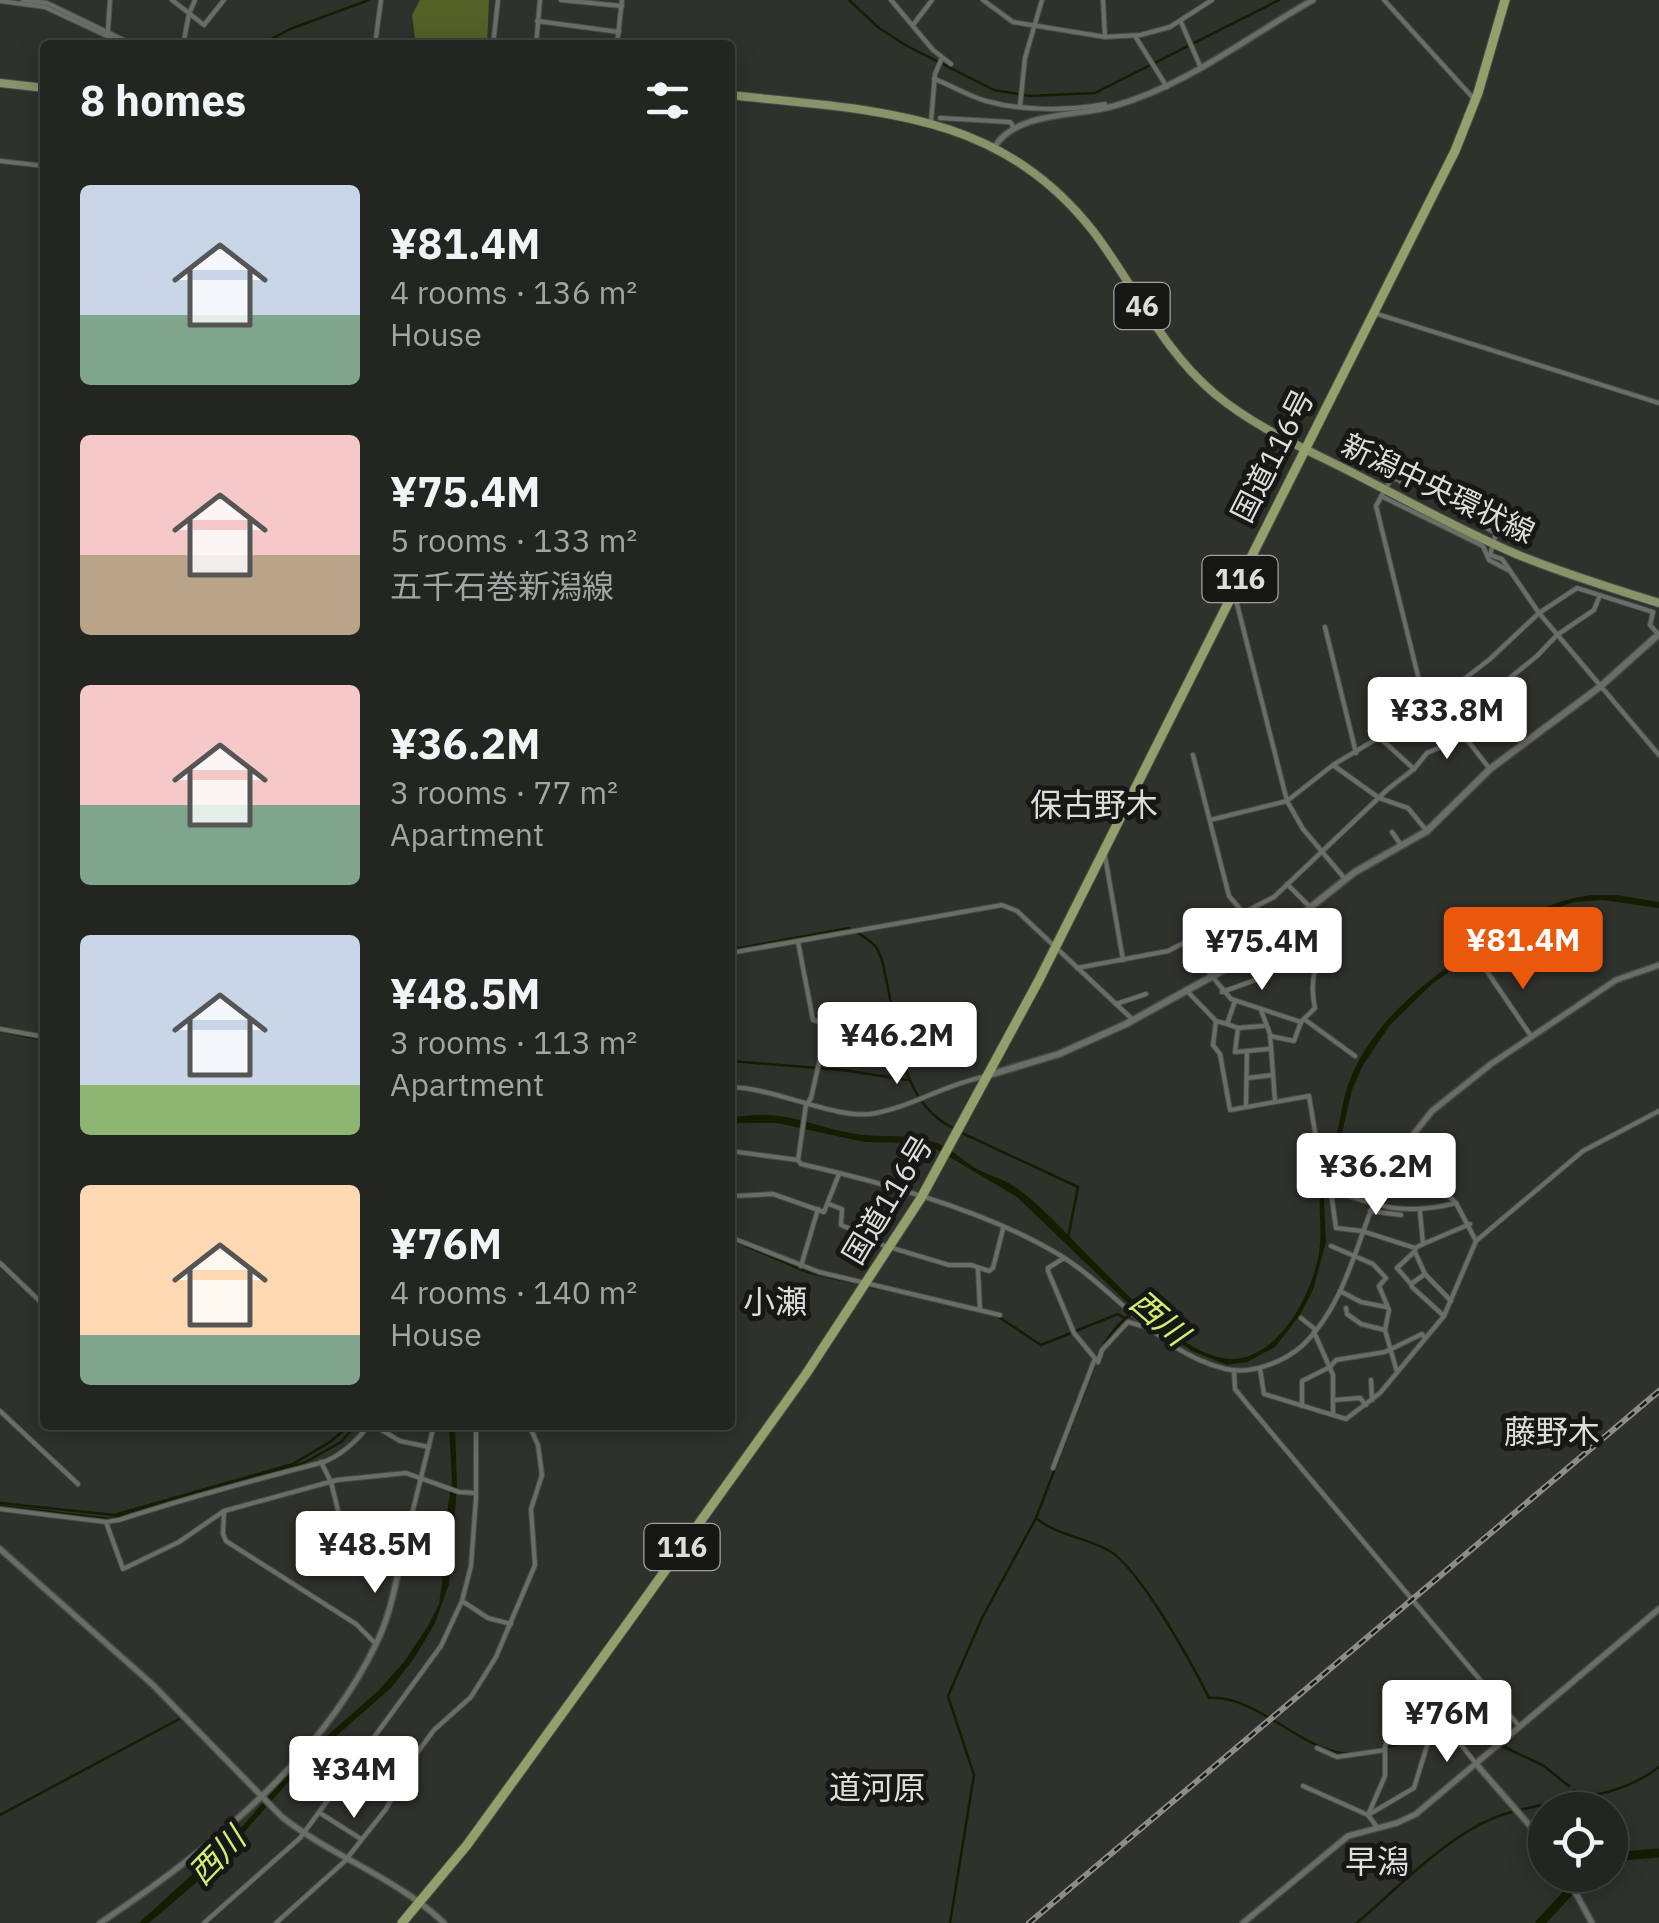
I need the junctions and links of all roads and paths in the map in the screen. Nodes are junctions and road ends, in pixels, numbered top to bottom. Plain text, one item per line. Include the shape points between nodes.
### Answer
1 (23, 0) edge
2 (110, 0) edge
3 (172, 0) edge
4 (195, 0) edge
5 (224, 0) edge
6 (382, 0) edge
7 (498, 0) edge
8 (540, 0) edge
9 (561, 0) edge
10 (891, 0) edge
11 (932, 0) edge
12 (983, 0) edge
13 (1042, 0) edge
14 (1102, 0) edge
15 (1212, 0) edge
16 (1313, 0) edge
17 (1384, 0) edge
18 (1505, 0) edge
19 (0, 1) edge
20 (622, 3) edge
21 (189, 14) junction
22 (538, 21) junction
23 (1181, 22) junction
24 (913, 25) junction
25 (1032, 26) junction
26 (619, 32) junction
27 (108, 34) junction
28 (1135, 36) junction
29 (1105, 37) junction
30 (107, 40) edge
31 (118, 40) edge
32 (122, 40) edge
33 (184, 40) edge
34 (376, 40) edge
35 (494, 40) edge
36 (536, 40) edge
37 (618, 40) edge
38 (942, 58) junction
39 (950, 64) dead end
40 (1202, 68) junction
41 (934, 79) junction
42 (0, 82) edge
43 (40, 87) edge
44 (1167, 87) junction
45 (735, 96) edge
46 (1476, 100) junction
47 (1105, 104) dead end
48 (1020, 106) junction
49 (1034, 106) junction
50 (935, 120) junction
51 (1038, 120) junction
52 (1014, 126) junction
53 (994, 148) junction
54 (0, 161) edge
55 (40, 165) edge
56 (1374, 312) junction
57 (1659, 403) edge
58 (1304, 449) junction
59 (1382, 492) junction
60 (1493, 543) junction
61 (1511, 571) junction
62 (1234, 591) junction
63 (1600, 595) junction
64 (1659, 603) edge
65 (1539, 612) junction
66 (1325, 627) dead end
67 (1557, 634) junction
68 (1658, 634) edge
69 (1601, 686) junction
70 (1436, 702) junction
71 (1451, 720) junction
72 (1380, 737) junction
73 (1464, 737) junction
74 (1356, 753) junction
75 (1194, 755) dead end
76 (1659, 755) edge
77 (1333, 765) junction
78 (1414, 768) junction
79 (1490, 770) junction
80 (1379, 798) junction
81 (1287, 801) junction
82 (1210, 820) junction
83 (1427, 831) junction
84 (1392, 832) dead end
85 (1400, 845) junction
86 (1322, 850) junction
87 (1103, 851) junction
88 (1346, 879) junction
89 (1287, 884) junction
90 (1308, 910) junction
91 (1240, 912) junction
92 (798, 940) junction
93 (1269, 943) junction
94 (1186, 945) junction
95 (1055, 946) junction
96 (735, 952) edge
97 (1316, 958) junction
98 (1122, 960) junction
99 (1659, 965) edge
100 (1484, 967) dead end
101 (1078, 968) junction
102 (1212, 978) junction
103 (1186, 990) junction
104 (1222, 992) junction
105 (1146, 994) dead end
106 (1235, 1001) junction
107 (1116, 1004) junction
108 (1261, 1010) junction
109 (1134, 1020) junction
110 (1302, 1020) junction
111 (1216, 1021) junction
112 (1226, 1024) junction
113 (1265, 1026) junction
114 (1238, 1028) junction
115 (0, 1029) edge
116 (40, 1036) edge
117 (1270, 1036) junction
118 (1531, 1036) junction
119 (1270, 1049) junction
120 (1247, 1051) junction
121 (1235, 1052) junction
122 (1220, 1054) junction
123 (1354, 1056) dead end
124 (987, 1075) junction
125 (1273, 1075) junction
126 (1247, 1078) junction
127 (735, 1087) edge
128 (1275, 1101) junction
129 (807, 1102) junction
130 (1246, 1107) junction
131 (1659, 1111) edge
132 (1401, 1150) junction
133 (735, 1152) edge
134 (798, 1160) junction
135 (838, 1174) junction
136 (1332, 1190) junction
137 (735, 1195) edge
138 (921, 1198) junction
139 (1456, 1203) junction
140 (830, 1204) junction
141 (1371, 1208) junction
142 (818, 1209) junction
143 (1420, 1212) junction
144 (1401, 1214) dead end
145 (1470, 1224) junction
146 (1003, 1229) junction
147 (1362, 1231) junction
148 (735, 1240) edge
149 (1476, 1241) junction
150 (1423, 1244) junction
151 (890, 1246) junction
152 (1331, 1246) dead end
153 (1415, 1250) junction
154 (1354, 1254) junction
155 (1064, 1258) junction
156 (0, 1263) edge
157 (801, 1266) junction
158 (978, 1268) junction
159 (1396, 1268) junction
160 (1425, 1274) junction
161 (1386, 1278) junction
162 (866, 1284) junction
163 (1411, 1284) junction
164 (1340, 1290) junction
165 (40, 1301) edge
166 (1452, 1302) junction
167 (1386, 1307) junction
168 (1346, 1308) dead end
169 (980, 1310) junction
170 (1000, 1315) dead end
171 (1444, 1316) junction
172 (1301, 1318) dead end
173 (1150, 1328) junction
174 (1385, 1330) junction
175 (1315, 1331) junction
176 (1425, 1338) junction
177 (1388, 1348) junction
178 (1094, 1359) junction
179 (1330, 1366) junction
180 (1260, 1369) junction
181 (1234, 1371) junction
182 (1397, 1372) junction
183 (1371, 1380) dead end
184 (1334, 1400) junction
185 (1372, 1400) junction
186 (1366, 1405) junction
187 (1302, 1406) junction
188 (0, 1411) edge
189 (1333, 1416) junction
190 (367, 1430) edge
191 (380, 1430) edge
192 (433, 1430) edge
193 (476, 1430) edge
194 (531, 1430) edge
195 (428, 1447) junction
196 (321, 1462) junction
197 (1053, 1468) dead end
198 (421, 1478) junction
199 (331, 1482) junction
200 (78, 1484) dead end
201 (476, 1494) junction
202 (0, 1509) edge
203 (224, 1511) junction
204 (106, 1522) junction
205 (406, 1538) joint
206 (0, 1549) edge
207 (401, 1558) junction
208 (462, 1601) junction
209 (1659, 1609) edge
210 (511, 1624) junction
211 (376, 1644) junction
212 (1520, 1726) junction
213 (1430, 1736) junction
214 (1317, 1748) dead end
215 (1385, 1750) junction
216 (1477, 1765) junction
217 (1303, 1786) dead end
218 (262, 1796) junction
219 (320, 1813) junction
220 (1368, 1815) junction
221 (1528, 1824) edge
222 (1377, 1827) junction
223 (304, 1834) junction
224 (361, 1840) junction
225 (346, 1858) junction
226 (1576, 1892) edge
227 (421, 1901) junction
228 (100, 1923) edge
229 (204, 1923) edge
230 (276, 1923) edge
231 (402, 1923) edge
232 (444, 1923) edge
233 (1243, 1923) edge
234 (1592, 1923) edge

1 - 27 street via 47,3
2 - 27 street
3 - 21 street
4 - 21 street
5 - 21 street via 204,25
6 - 34 street
7 - 35 street
8 - 22 street
9 - 20 street
10 - 24 street
11 - 24 street
12 - 25 street via 1005,19
13 - 25 street
14 - 29 street
15 - 23 street
16 - 40 street
17 - 46 street
18 - 46 highway, 国道116号 / 116
19 - 27 street via 45,7
20 - 26 street
21 - 33 street
22 - 26 street
22 - 36 street
23 - 28 street
23 - 40 street
24 - 38 street
25 - 29 street
25 - 48 street
26 - 37 street
27 - 30 street
27 - 31 street
27 - 32 street
28 - 29 street
28 - 44 street
38 - 39 street
38 - 41 street
40 - 44 street
41 - 48 street via 986,101
41 - 50 street
42 - 43 main road
44 - 51 street via 1115,106
45 - 50 main road, 新潟中央環状線 / 46
46 - 56 highway, 国道116号 / 116
47 - 49 street
48 - 49 street
49 - 51 street
50 - 52 street
50 - 53 main road, 新潟中央環状線 / 46
51 - 52 street
52 - 53 street
53 - 58 main road, 新潟中央環状線 / 46 via 1071,206 1196,377 1248,418
54 - 55 street
56 - 57 street
56 - 58 highway, 国道116号 / 116
58 - 59 main road, 新潟中央環状線 / 46
58 - 62 highway, 国道116号 / 116
59 - 60 main road, 新潟中央環状線 / 46
59 - 60 street via 1391,479 1404,485 1445,475 1479,524 1496,533
59 - 61 street via 1483,546 1489,560
59 - 70 street via 1376,506 1421,688
60 - 61 street via 1490,555
60 - 64 main road, 新潟中央環状線 / 46
61 - 65 street
62 - 81 street
62 - 87 highway, 国道116号 / 116
63 - 65 street via 1576,588
63 - 67 street via 1594,610
63 - 68 street via 1653,612 1650,625
65 - 67 street
65 - 70 street
66 - 74 street
67 - 69 street
67 - 71 street
68 - 69 main road
69 - 76 street
69 - 79 main road
70 - 71 street
70 - 72 street
71 - 73 street
72 - 74 street
72 - 78 street
73 - 78 street via 1426,753
73 - 79 street
74 - 77 street
75 - 82 street
77 - 80 street
77 - 81 street
78 - 80 street
79 - 83 main road
80 - 83 street via 1408,808
80 - 86 street
81 - 82 street
81 - 86 street
82 - 91 street via 1229,896
83 - 85 main road
84 - 85 street
85 - 88 main road
86 - 88 street
86 - 89 street
87 - 95 highway, 国道116号 / 116
87 - 98 street
88 - 90 main road
89 - 90 street
89 - 91 street
90 - 93 main road
90 - 97 street via 1335,934
91 - 93 street
91 - 94 street
92 - 95 street via 1002,904
92 - 96 street
92 - 129 street via 812,1020 828,1024
93 - 102 main road
94 - 98 street
94 - 102 street
95 - 101 street
95 - 124 highway, 国道116号 / 116
97 - 104 street via 1304,948 1258,979
97 - 110 street via 1315,1008
98 - 101 street
99 - 118 street via 1616,980
100 - 118 street
101 - 107 street
102 - 103 main road
102 - 104 street
103 - 109 main road
103 - 111 street
104 - 106 street
105 - 107 street
106 - 108 street
106 - 112 street
107 - 109 street
108 - 110 street
108 - 113 street
109 - 124 main road via 1060,1054
110 - 117 street via 1294,1041
110 - 123 street
111 - 112 street
111 - 122 street via 1213,1046
112 - 114 street
113 - 114 street
113 - 117 street
114 - 121 street
115 - 116 street
117 - 119 street
118 - 132 street via 1441,1103
119 - 120 street
119 - 125 street
120 - 121 street
120 - 126 street
121 - 122 street
122 - 130 street via 1230,1110
124 - 129 street via 874,1114
124 - 138 highway, 国道116号 / 116
125 - 126 street
125 - 128 street
126 - 130 street
127 - 129 street
128 - 130 street
128 - 136 street via 1309,1096 1317,1185
129 - 134 street
131 - 149 street via 1583,1151
132 - 139 street
132 - 141 street
133 - 134 street
134 - 135 street
135 - 138 street
135 - 140 street
136 - 141 street
136 - 147 street via 1336,1228
137 - 142 street via 773,1194
138 - 146 street
138 - 151 highway, 国道116号 / 116
139 - 143 street
139 - 145 street
140 - 142 street via 824,1212
140 - 151 street via 842,1209 841,1225 859,1238
141 - 143 street
141 - 144 street
141 - 147 street
142 - 157 street
143 - 150 street
145 - 149 street
145 - 150 street
146 - 155 street
146 - 158 street via 993,1268
147 - 153 street
147 - 154 street
148 - 157 street
149 - 166 street
150 - 153 street
151 - 158 street
151 - 162 highway, 国道116号 / 116
152 - 154 street
153 - 159 street
153 - 160 street
154 - 161 street
154 - 164 street
155 - 173 street
155 - 178 street via 1048,1272 1074,1333
156 - 165 street
157 - 162 street
158 - 169 street
159 - 161 street
159 - 163 street
160 - 163 street
160 - 166 street
161 - 167 street via 1379,1286
162 - 169 street
162 - 227 highway, 国道116号 / 116 via 627,1624
163 - 171 street
164 - 167 street
164 - 175 street
166 - 171 street
167 - 174 street
168 - 174 street via 1361,1324
169 - 170 street
171 - 176 street
172 - 175 street
173 - 178 street via 1128,1322
173 - 181 street via 1192,1357
174 - 177 street
175 - 179 street
175 - 180 street via 1292,1354
176 - 177 street
176 - 182 street
177 - 179 street
177 - 182 street
178 - 197 street
179 - 184 street
179 - 187 street via 1302,1381
180 - 181 street
180 - 187 street via 1264,1394
181 - 212 street via 1235,1389
182 - 185 street
183 - 185 street
184 - 186 street via 1360,1398
184 - 189 street
185 - 186 street
186 - 189 street via 1346,1419
187 - 189 street
188 - 200 street
190 - 196 street
191 - 195 street
192 - 195 street
193 - 201 street
194 - 210 street via 542,1475 531,1509 535,1565
195 - 198 street
196 - 199 street
196 - 204 street
198 - 199 street via 399,1473
198 - 201 street
198 - 205 street
199 - 203 street
199 - 207 street via 344,1534
201 - 208 street
202 - 204 street
203 - 204 street via 123,1569
203 - 211 street via 226,1541 356,1624
205 - 207 street
206 - 218 street via 153,1685
207 - 211 street
208 - 210 street
208 - 219 street via 441,1646
209 - 212 street
210 - 224 street via 480,1686 434,1730
211 - 218 street via 328,1719
212 - 216 street
213 - 215 street via 1406,1709 1394,1714
213 - 216 street via 1450,1732
213 - 220 street via 1414,1788
214 - 215 street via 1337,1757
215 - 220 street via 1385,1776
216 - 221 street
216 - 222 street via 1409,1818
217 - 220 street
218 - 223 street
218 - 228 street
219 - 223 street
219 - 224 street
220 - 222 street
222 - 233 street via 1348,1836
223 - 225 street
223 - 229 street
224 - 225 street
225 - 227 street
225 - 230 street
226 - 234 street
227 - 231 highway, 国道116号 / 116
227 - 232 street

